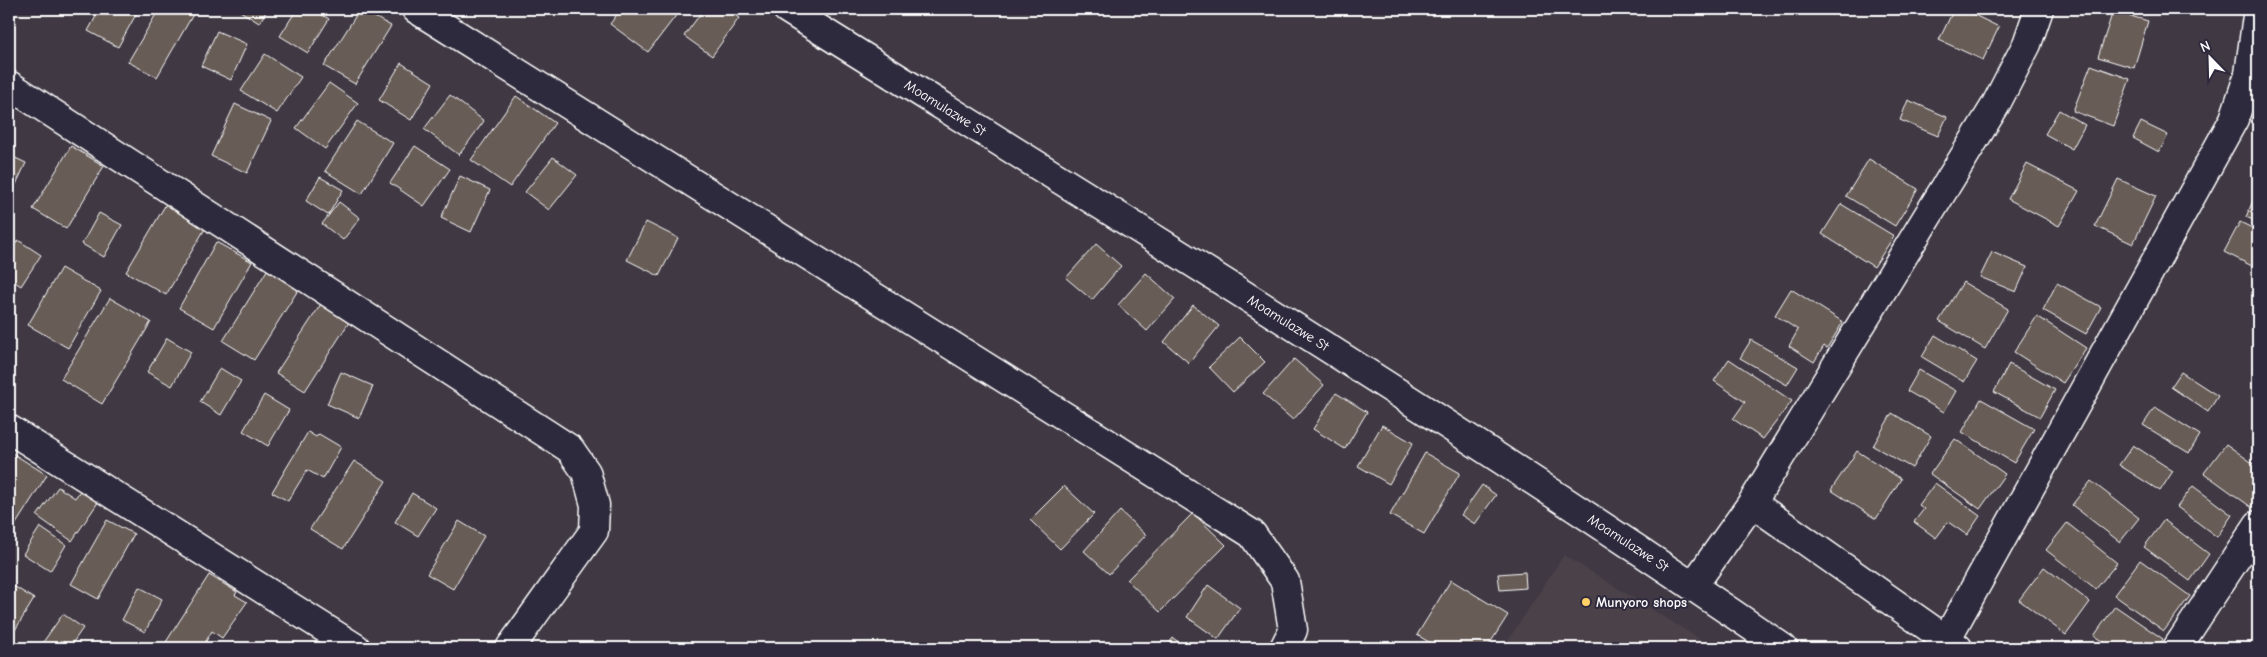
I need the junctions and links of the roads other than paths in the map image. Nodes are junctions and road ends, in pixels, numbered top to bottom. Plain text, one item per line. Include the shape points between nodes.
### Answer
1 (416, 9) edge
2 (787, 9) edge
3 (2039, 9) edge
4 (2258, 9) edge
5 (9, 85) edge
6 (9, 429) edge
7 (1752, 503) junction
8 (2258, 525) edge
9 (1693, 586) junction
10 (1767, 644) edge
11 (1952, 644) edge
12 (356, 648) edge
13 (510, 648) edge
14 (1284, 648) edge
15 (2176, 648) edge

1 - 14 street via 1252,534 1285,581 1293,630
2 - 9 street, Moamulazwe St via 1448,424
3 - 7 street via 2027,44 1995,106
4 - 11 street via 2249,74 2234,119
5 - 13 street via 570,450 586,472 596,505 594,531
6 - 12 street
7 - 9 street
7 - 11 street
8 - 15 street
9 - 10 street, Moamulazwe St

